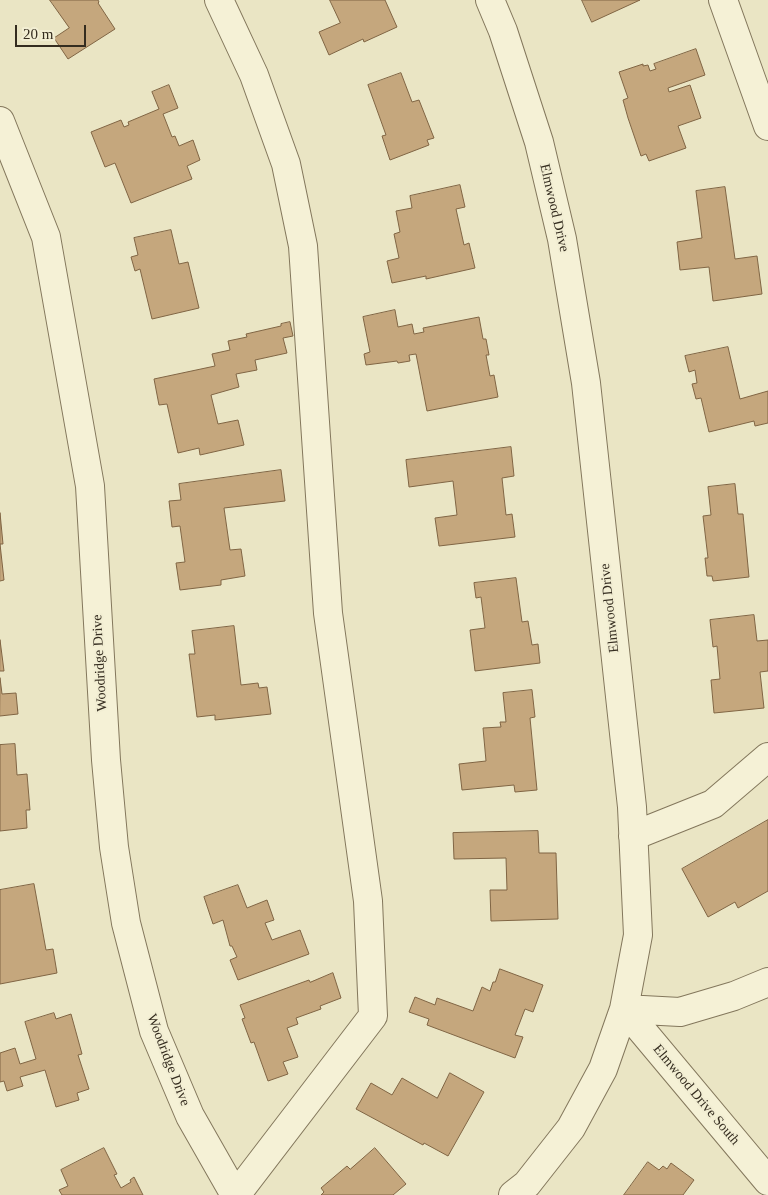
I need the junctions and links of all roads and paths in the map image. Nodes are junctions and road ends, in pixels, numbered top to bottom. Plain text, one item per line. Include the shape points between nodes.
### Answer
1 (219, 0) edge
2 (490, 0) edge
3 (723, 0) edge
4 (0, 121) edge
5 (768, 126) edge
6 (768, 757) edge
7 (633, 836) junction
8 (768, 982) edge
9 (624, 1009) junction
10 (768, 1181) edge
11 (235, 1195) edge
12 (513, 1195) edge

1 - 11 street via 254,75 286,164 303,246 328,613 368,901 374,1016
2 - 7 street, Elmwood Drive via 504,31 539,142 562,239 586,383
3 - 5 street
4 - 11 street, Woodridge Drive via 46,237 90,486 106,760 114,847 126,923 154,1031 190,1116
6 - 7 street via 712,804
7 - 9 street, Elmwood Drive via 638,935
8 - 9 street via 680,1012
9 - 10 street, Elmwood Drive South
9 - 12 street, Elmwood Drive via 604,1069 571,1128 527,1184

